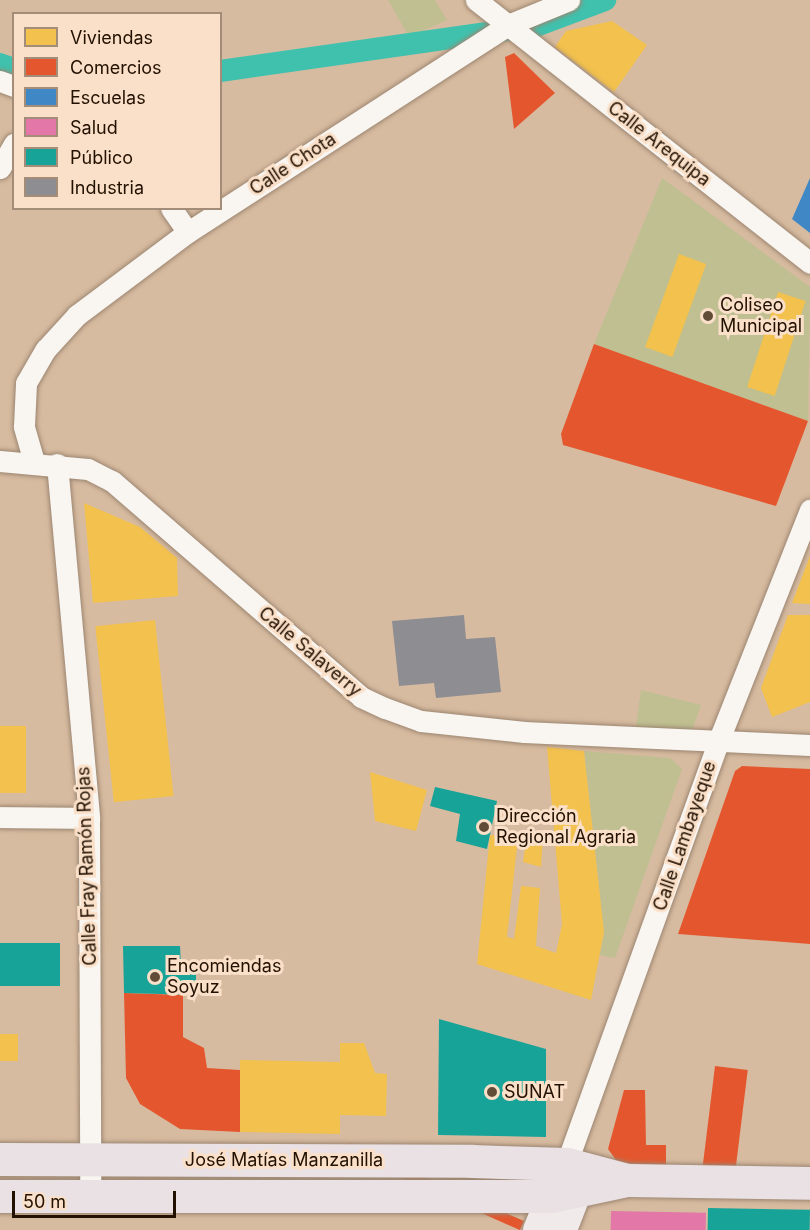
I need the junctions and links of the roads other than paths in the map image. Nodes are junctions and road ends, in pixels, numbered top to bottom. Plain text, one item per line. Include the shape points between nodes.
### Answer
1 (476, 0) edge
2 (504, 0) edge
3 (569, 0) edge
4 (508, 25) junction
5 (12, 147) edge
6 (0, 168) edge
7 (172, 210) edge
8 (188, 232) junction
9 (810, 263) edge
10 (0, 461) edge
11 (34, 462) junction
12 (57, 464) junction
13 (810, 510) edge
14 (718, 742) junction
15 (810, 745) edge
16 (0, 817) edge
17 (89, 818) junction
18 (0, 1159) edge
19 (90, 1160) junction
20 (810, 1183) edge
21 (565, 1184) junction
22 (0, 1196) edge
23 (90, 1197) junction
24 (537, 1230) edge
25 (563, 1230) edge

1 - 4 street, Calle Arequipa
2 - 4 street
3 - 4 street, Calle Chota
4 - 8 street, Calle Chota
4 - 9 street, Calle Arequipa
5 - 6 street
7 - 8 street
8 - 11 street, Calle Chota via 116,283 46,349 22,400
10 - 11 street, Calle Salaverry
11 - 12 street, Calle Salaverry
12 - 14 street, Calle Salaverry via 88,469 112,481 361,697 385,708 422,721 524,732
12 - 17 street, Calle Fray Ramón Rojas
13 - 14 street, Calle Lambayeque
14 - 15 street, Calle Salaverry
14 - 21 street, Calle Lambayeque
16 - 17 street
17 - 19 street, Calle Fray Ramón Rojas
18 - 19 main road, José Matías Manzanilla
19 - 21 main road, José Matías Manzanilla
19 - 23 street, Calle Fray Ramón Rojas
20 - 21 main road via 627,1180
21 - 23 main road, José Matías Manzanilla
21 - 24 street
21 - 25 street
22 - 23 main road, José Matías Manzanilla

